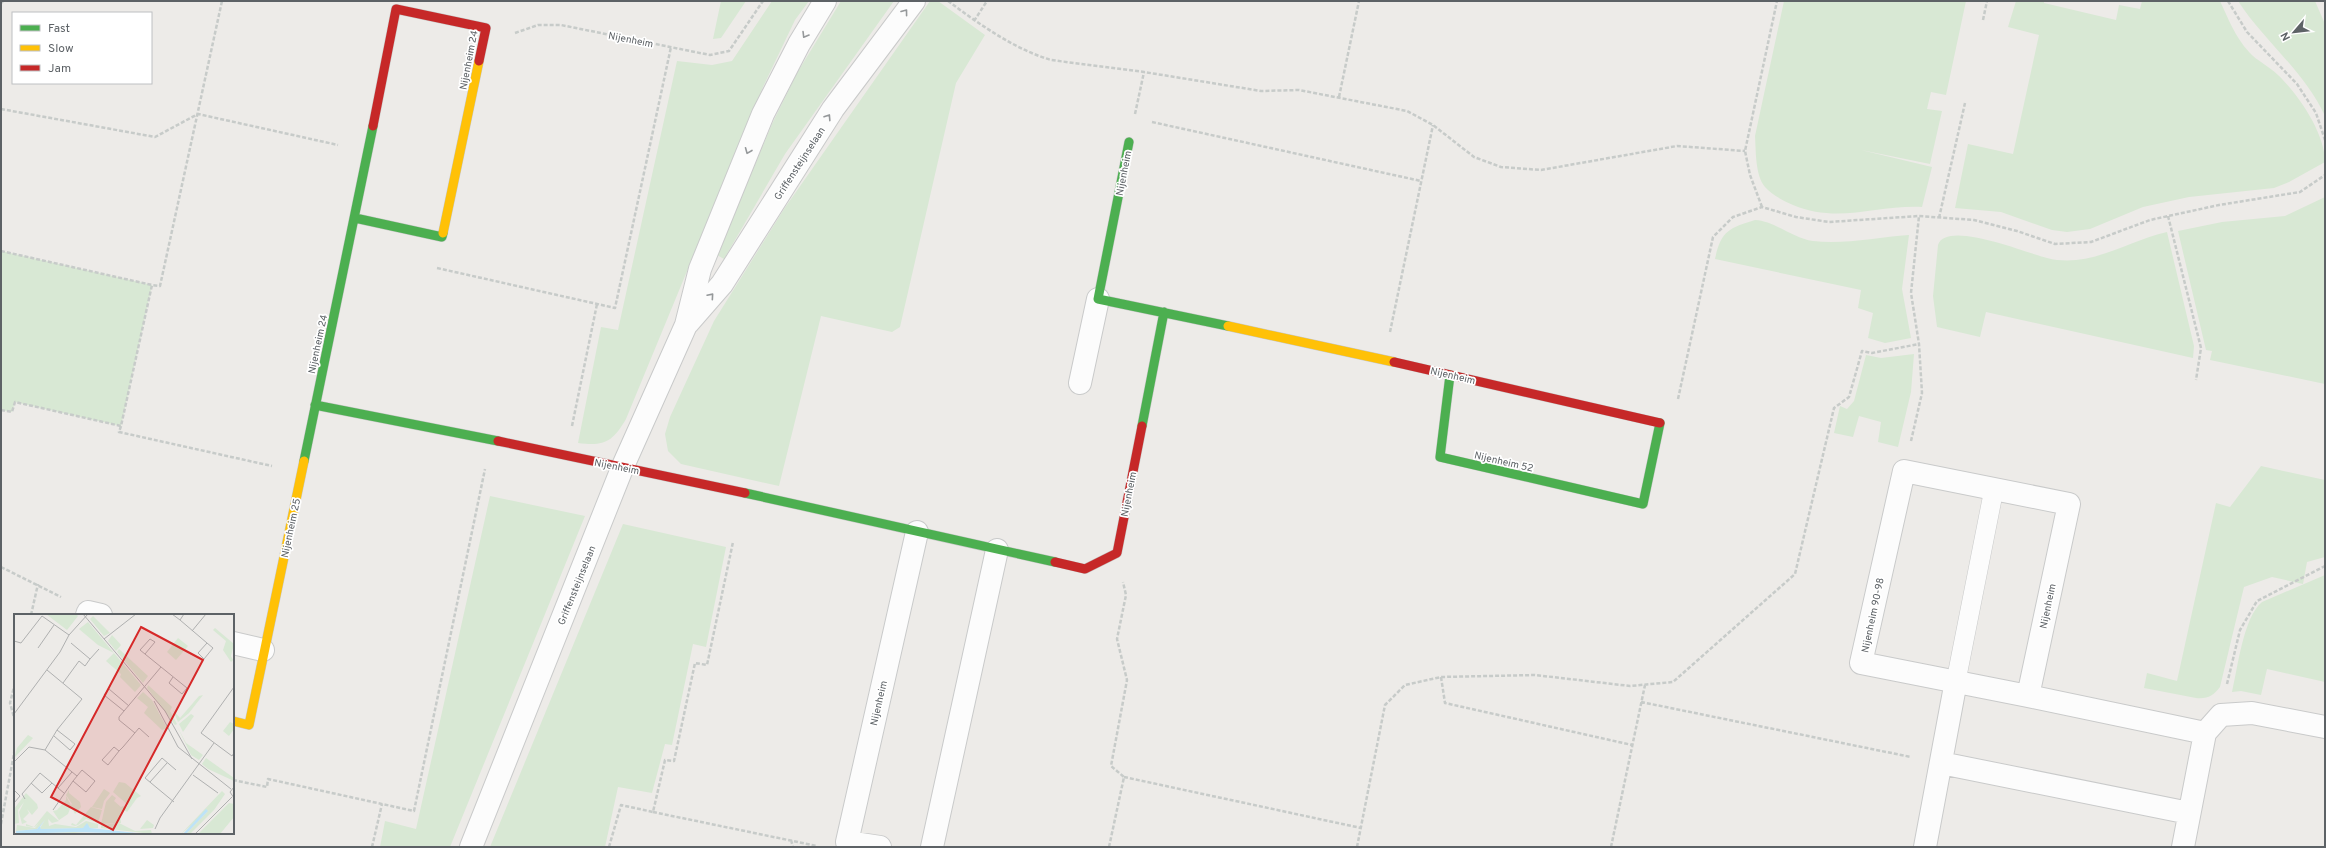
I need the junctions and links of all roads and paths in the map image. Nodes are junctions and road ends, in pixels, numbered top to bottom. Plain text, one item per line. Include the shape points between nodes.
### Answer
1 (222, 1) edge
2 (763, 1) edge
3 (825, 1) edge
4 (914, 1) edge
5 (948, 1) edge
6 (987, 1) edge
7 (1359, 1) edge
8 (1777, 1) edge
9 (1987, 1) edge
10 (2228, 1) edge
11 (1983, 20) dead end
12 (974, 21) junction
13 (671, 47) junction
14 (480, 57) junction
15 (1144, 72) junction
16 (1339, 97) junction
17 (1965, 103) dead end
18 (1, 109) edge
19 (198, 114) junction
20 (1134, 118) junction
21 (1433, 125) junction
22 (2325, 140) edge
23 (1129, 142) joint
24 (368, 151) junction
25 (1745, 151) junction
26 (2325, 175) edge
27 (1421, 181) junction
28 (1762, 207) junction
29 (1919, 216) junction
30 (2168, 216) junction
31 (355, 218) junction
32 (1939, 218) junction
33 (1, 251) edge
34 (429, 266) dead end
35 (152, 285) junction
36 (1098, 299) junction
37 (597, 304) junction
38 (1164, 312) junction
39 (686, 326) junction
40 (1919, 344) junction
41 (1384, 360) junction
42 (1450, 375) junction
43 (2196, 380) dead end
44 (1080, 383) dead end
45 (315, 405) junction
46 (1, 410) edge
47 (1660, 422) junction
48 (121, 426) junction
49 (491, 441) junction
50 (566, 456) junction
51 (623, 466) junction
52 (1904, 471) junction
53 (302, 473) junction
54 (1994, 489) junction
55 (917, 532) junction
56 (733, 542) dead end
57 (997, 550) junction
58 (1117, 552) junction
59 (2325, 566) edge
60 (1, 567) edge
61 (38, 584) junction
62 (31, 614) edge
63 (92, 614) edge
64 (234, 643) edge
65 (263, 650) junction
66 (1441, 678) junction
67 (1956, 681) junction
68 (1645, 685) junction
69 (14, 687) edge
70 (2226, 688) dead end
71 (2028, 696) junction
72 (1641, 702) junction
73 (14, 717) edge
74 (234, 721) edge
75 (2325, 727) edge
76 (2205, 733) junction
77 (1632, 745) junction
78 (14, 753) edge
79 (1941, 763) junction
80 (1124, 777) junction
81 (234, 780) edge
82 (382, 804) junction
83 (653, 812) junction
84 (2189, 814) junction
85 (1, 824) edge
86 (1361, 828) junction
87 (791, 840) junction
88 (372, 847) edge
89 (471, 847) edge
90 (609, 847) edge
91 (793, 847) edge
92 (822, 847) edge
93 (880, 847) edge
94 (932, 847) edge
95 (1109, 847) edge
96 (1357, 847) edge
97 (1611, 847) edge
98 (1925, 847) edge
99 (2183, 847) edge

1 - 19 path
2 - 13 path, Nijenheim via 729,51 710,55
3 -> 39 street, Griffensteijnselaan via 763,114 700,269
39 -> 4 street, Griffensteijnselaan via 722,284 833,109
5 - 12 path
6 - 12 path
7 - 16 path
8 - 25 path
9 - 11 path
10 - 22 path via 2247,32 2298,84 2316,113
12 - 15 path via 1037,56
13 - 14 path, Nijenheim via 561,25 538,25 517,31
13 - 37 path via 615,308
14 - 24 street, Nijenheim 24 via 486,28 396,9
14 - 31 street, Nijenheim 24 via 442,237
15 - 16 path via 1261,91 1299,90
15 - 20 path, Nijenheim
16 - 21 path via 1407,111
17 - 32 path
18 - 19 path via 155,137
19 - 24 path
19 - 35 path via 160,286
20 - 23 path, Nijenheim
20 - 27 path
21 - 25 path via 1474,157 1501,167 1533,170 1677,146
21 - 27 path
23 - 36 street, Nijenheim
24 - 31 street, Nijenheim 24
25 - 28 path via 1750,175
26 - 30 path via 2300,192
27 - 41 path
28 - 29 path via 1796,217 1829,222
28 - 47 path via 1733,217 1713,237 1678,399
29 - 32 path
29 - 40 path via 1911,293
30 - 32 path via 2091,242 2055,244 1974,220
30 - 43 path via 2201,348
31 - 45 street, Nijenheim 24
33 - 35 path
34 - 37 path
35 - 48 path
36 - 38 street, Nijenheim
36 - 44 street, Nijenheim
37 - 50 path
38 - 41 street, Nijenheim
38 - 58 street, Nijenheim
39 - 51 street, Griffensteijnselaan
40 - 52 path via 1922,393
40 - 68 path via 1872,353 1862,351 1849,397 1834,408 1795,574 1674,682
41 - 42 street, Nijenheim
42 - 47 street, Nijenheim
42 - 47 street, Nijenheim 52 via 1440,457 1643,504
45 - 49 street, Nijenheim
45 - 53 street, Nijenheim 25
46 - 48 path via 12,412 14,402
48 - 53 path via 120,432
49 - 50 street, Nijenheim
49 - 82 path via 414,811
50 - 51 street, Nijenheim
51 - 55 street, Nijenheim
51 - 89 street, Griffensteijnselaan
52 - 54 street, Nijenheim
52 - 67 street, Nijenheim 90-98 via 1861,662
53 - 65 street, Nijenheim 25
54 - 67 lane
54 - 71 street, Nijenheim via 2069,504
55 - 57 street, Nijenheim
55 - 93 street, Nijenheim via 847,842
56 - 83 path via 708,665 695,663 674,761 665,760
57 - 58 street, Nijenheim via 1085,568
57 - 94 street
58 - 80 path via 1126,595 1117,639 1127,680 1111,766
59 - 70 path via 2257,601 2240,630
60 - 61 path
61 - 62 path
61 - 63 path
64 - 65 street
65 - 74 street, Nijenheim 25 via 249,725
66 - 68 path via 1535,675 1630,686
66 - 77 path via 1445,704
66 - 86 path via 1405,685 1385,705
67 - 71 street, Nijenheim 90-98
67 - 79 street
68 - 72 path
69 - 73 path via 10,703
71 - 76 street
72 - 77 path
72 - 79 path
75 - 76 street via 2252,712 2221,715
76 - 84 street
77 - 97 path
78 - 85 path
79 - 84 street
79 - 98 street
80 - 86 path
80 - 95 path
81 - 82 path via 267,787 268,779
82 - 88 path
83 - 87 path
83 - 90 path via 621,805
84 - 99 street
86 - 96 path
87 - 91 path
87 - 92 path

